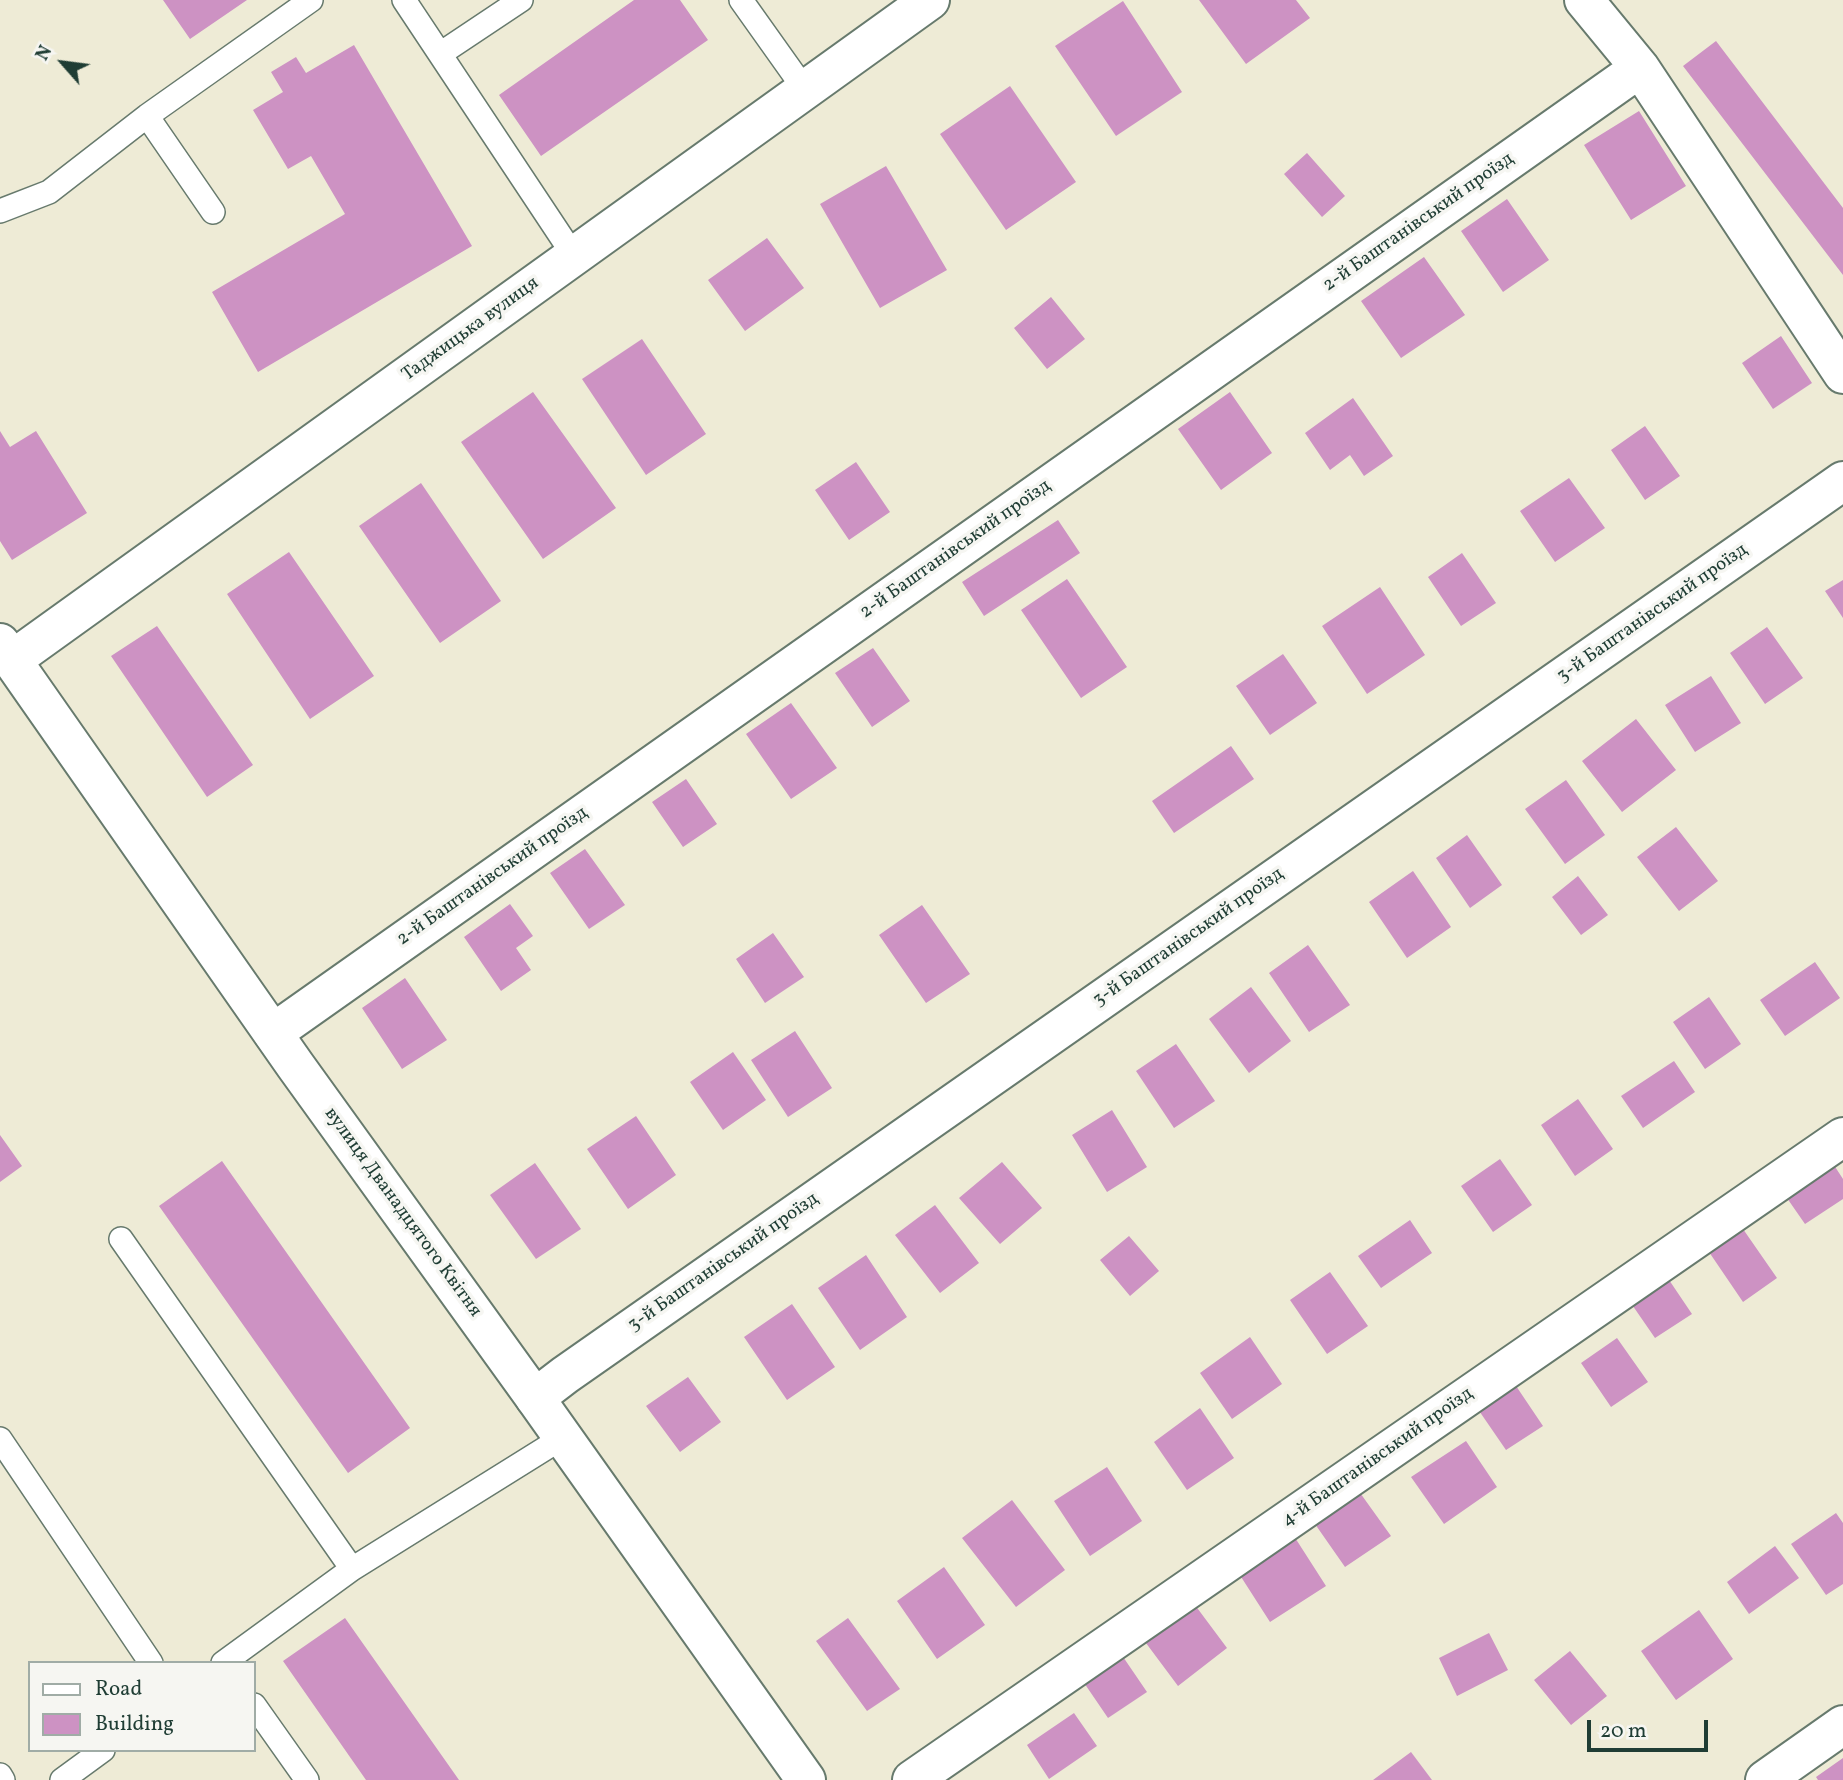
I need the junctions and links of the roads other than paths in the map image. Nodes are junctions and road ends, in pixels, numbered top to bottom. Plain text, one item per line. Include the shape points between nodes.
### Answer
1 (311, 0) edge
2 (404, 0) edge
3 (521, 0) edge
4 (741, 0) edge
5 (930, 0) edge
6 (1584, 0) edge
7 (440, 54) junction
8 (1640, 68) junction
9 (805, 90) junction
10 (147, 116) junction
11 (0, 211) edge
12 (213, 212) dead end
13 (574, 256) junction
14 (1843, 374) edge
15 (1843, 481) edge
16 (4, 658) edge
17 (273, 1033) junction
18 (1843, 1137) edge
19 (121, 1239) dead end
20 (535, 1398) junction
21 (562, 1438) junction
22 (0, 1439) edge
23 (352, 1569) junction
24 (149, 1661) edge
25 (226, 1661) edge
26 (256, 1708) edge
27 (1843, 1725) edge
28 (100, 1752) edge
29 (0, 1775) edge
30 (3, 1780) edge
31 (62, 1780) edge
32 (307, 1780) edge
33 (806, 1780) edge
34 (912, 1780) edge
35 (1765, 1780) edge

1 - 10 lane
2 - 7 lane
3 - 7 lane
4 - 9 lane
5 - 9 street, Таджицька вулиця
6 - 8 street
7 - 13 lane
8 - 14 street
8 - 17 street, 2-й Баштанівський проїзд
9 - 13 street, Таджицька вулиця
10 - 11 lane via 49,192
10 - 12 lane
13 - 16 street, Таджицька вулиця
15 - 20 street, 3-й Баштанівський проїзд
16 - 17 street, вулиця Дванадцятого Квітня
17 - 20 street, вулиця Дванадцятого Квітня
18 - 34 street, 4-й Баштанівський проїзд
19 - 23 lane
20 - 21 street, вулиця Дванадцятого Квітня
21 - 23 lane
21 - 33 street, вулиця Дванадцятого Квітня
22 - 24 lane
23 - 25 lane
26 - 32 lane
27 - 35 street
28 - 31 lane
29 - 30 lane

